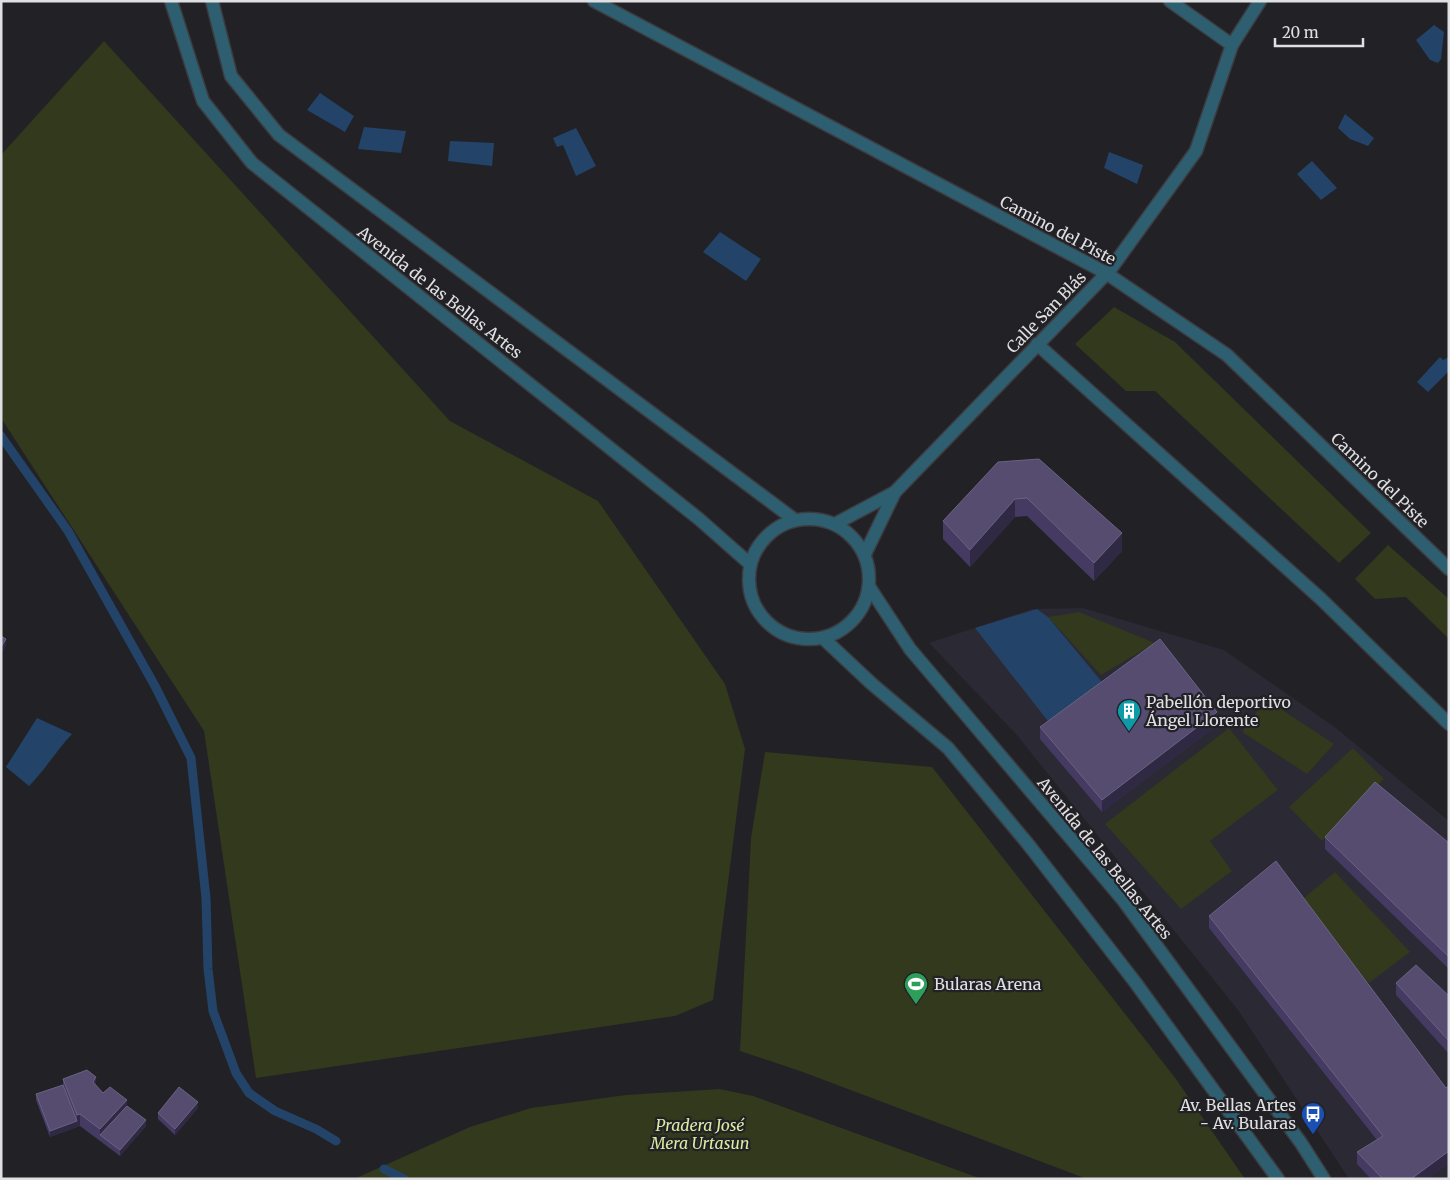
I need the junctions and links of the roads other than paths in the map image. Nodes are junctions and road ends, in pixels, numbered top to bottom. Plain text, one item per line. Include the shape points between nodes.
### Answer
1 (171, 1) edge
2 (212, 1) edge
3 (594, 1) edge
4 (1170, 1) edge
5 (1260, 1) edge
6 (1232, 45) junction
7 (1106, 273) junction
8 (1038, 344) junction
9 (895, 492) junction
10 (795, 520) junction
11 (834, 524) junction
12 (865, 554) junction
13 (750, 564) junction
14 (1449, 569) edge
15 (870, 588) junction
16 (824, 639) junction
17 (1449, 724) edge
18 (1278, 1179) edge
19 (1324, 1179) edge

1 - 13 street, Avenida de las Bellas Artes via 203,102 252,163 699,519
2 - 10 street, Avenida de las Bellas Artes via 231,76 279,135
3 - 7 street, Camino del Piste
4 - 6 street
5 - 6 street, Calle San Blás
6 - 7 street, Calle San Blás via 1196,151
7 - 8 street, Calle San Blás
7 - 14 street, Camino del Piste via 1227,356
8 - 9 street, Calle San Blás
8 - 17 street via 1321,599
9 - 11 street, Calle San Blás
9 - 12 street, Calle San Blás
10 - 11 street via 815,518
10 - 13 street via 766,536
11 - 12 street via 853,536
12 - 15 street
13 - 16 street via 750,596 766,623 793,638
15 - 16 street via 855,620
15 - 19 street, Avenida de las Bellas Artes via 910,649 1123,900
16 - 18 street via 954,755 1135,982

